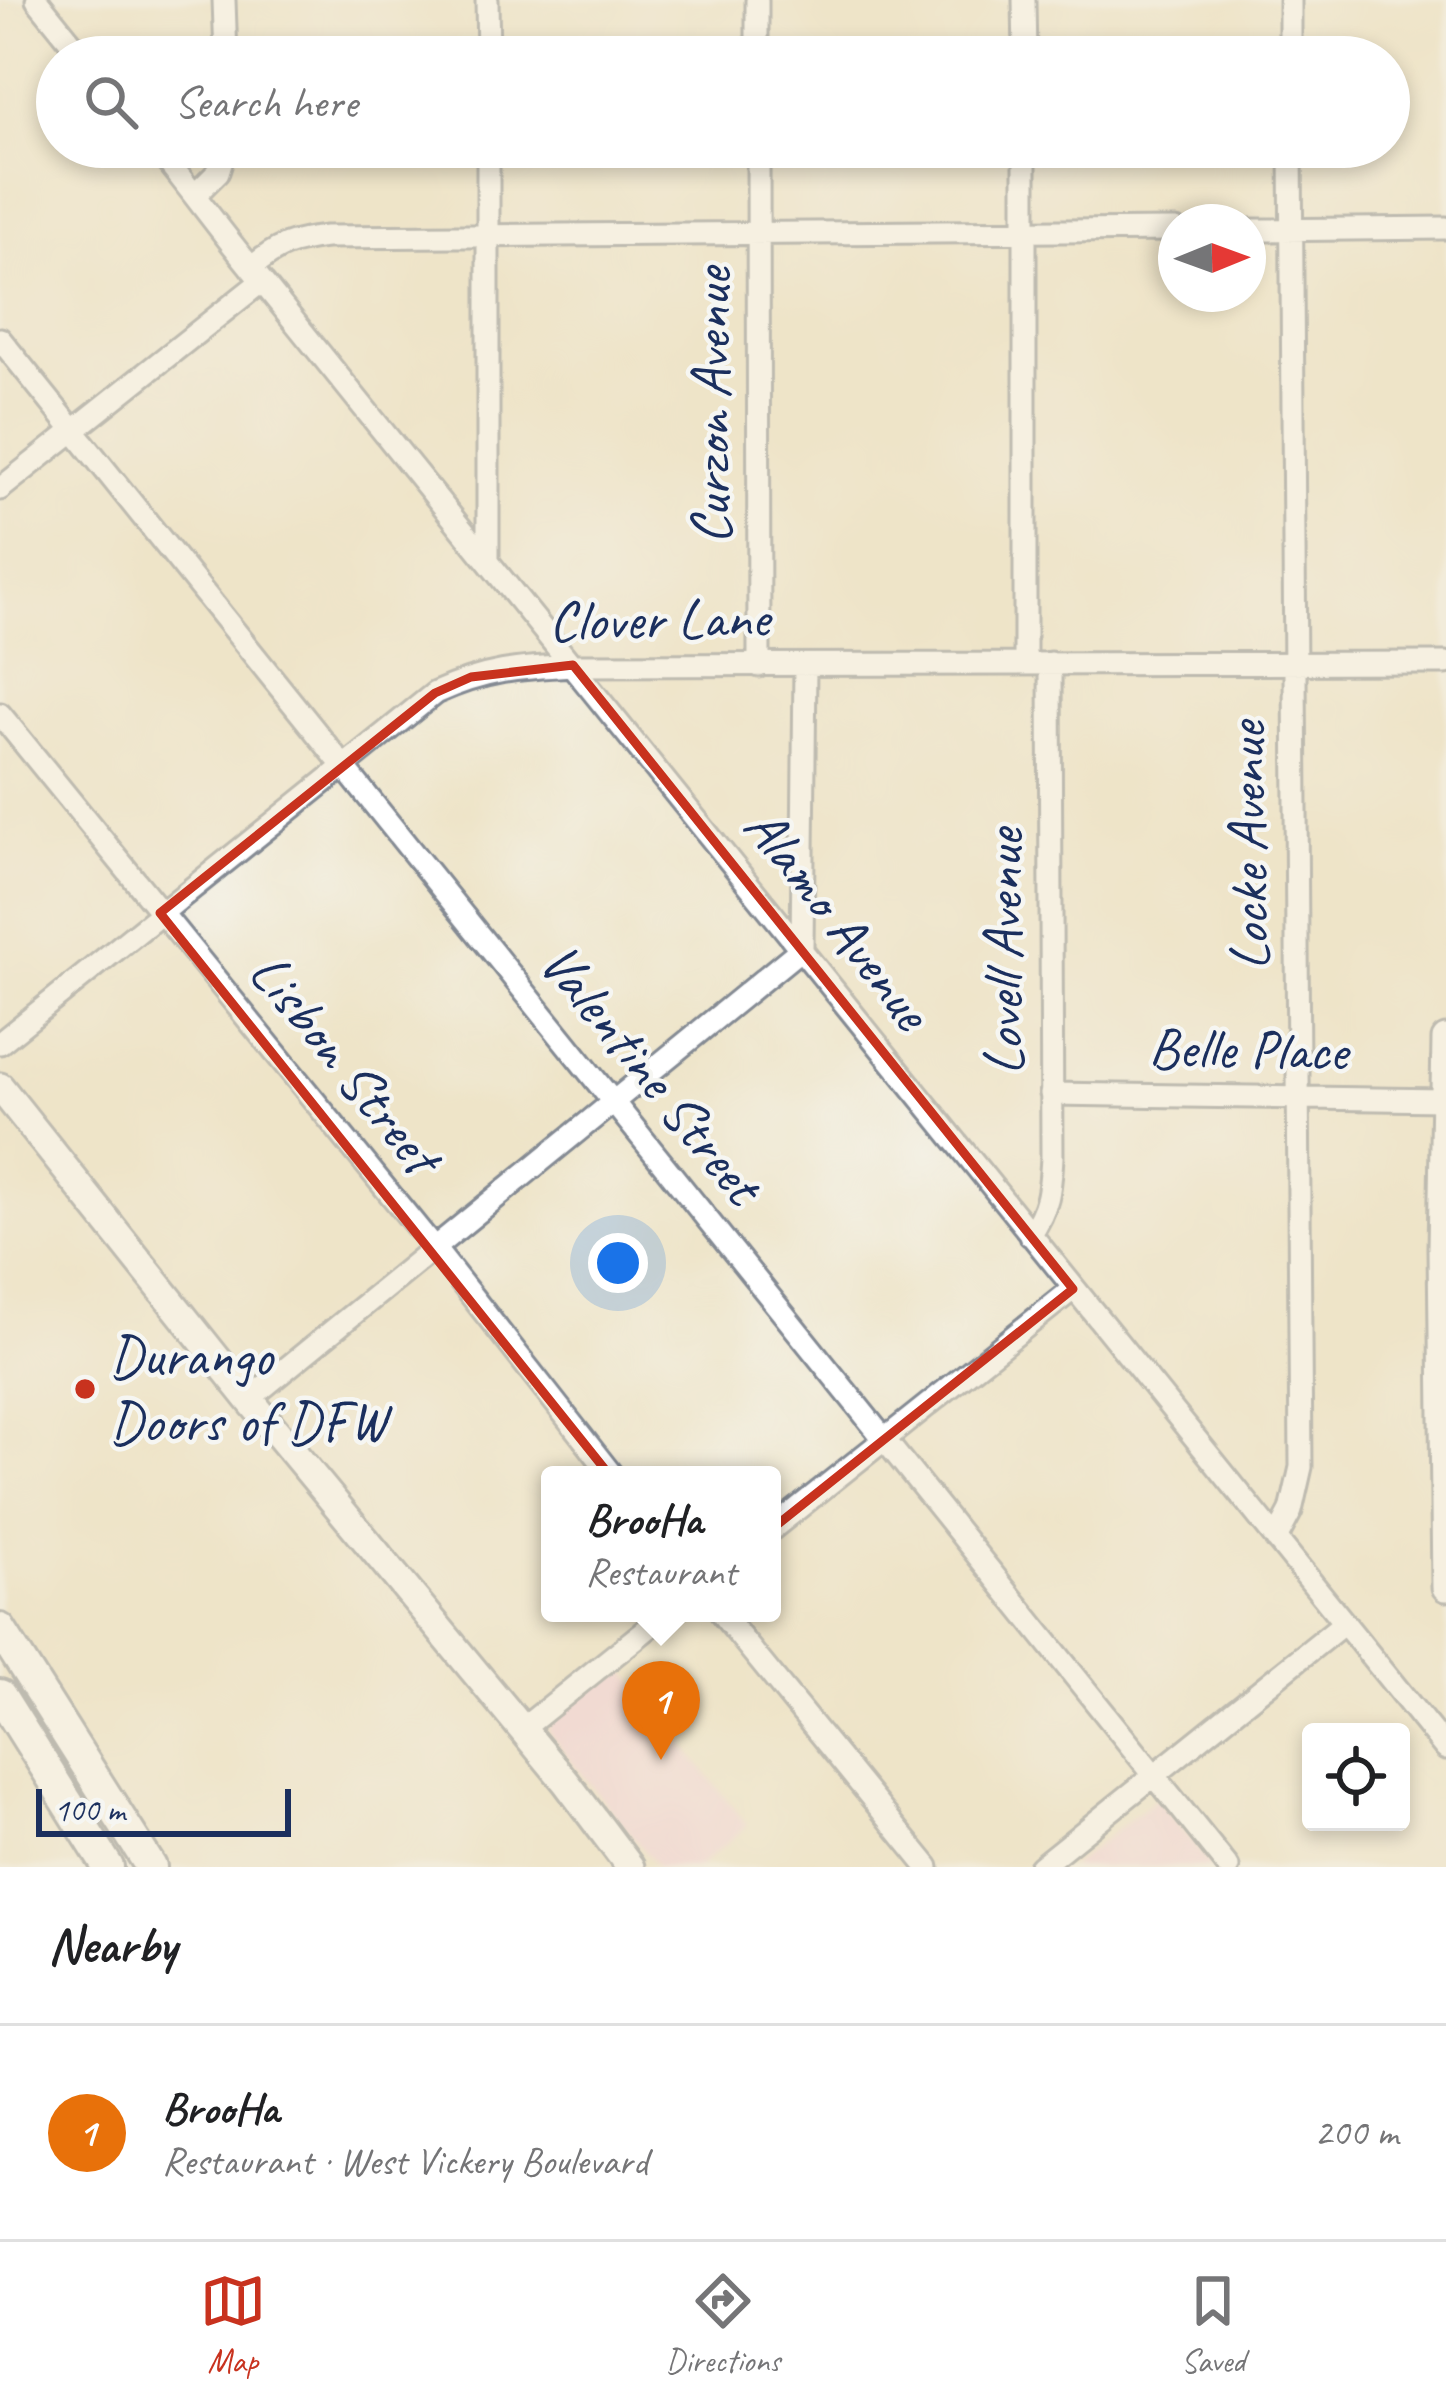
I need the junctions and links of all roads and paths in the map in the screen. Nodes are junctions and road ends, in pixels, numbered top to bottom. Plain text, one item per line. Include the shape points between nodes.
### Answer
1 (37, 0) edge
2 (224, 0) edge
3 (487, 0) edge
4 (757, 0) edge
5 (1024, 0) edge
6 (1290, 0) edge
7 (66, 36) edge
8 (225, 36) edge
9 (488, 36) edge
10 (757, 36) edge
11 (1024, 36) edge
12 (1290, 36) edge
13 (174, 168) edge
14 (219, 168) edge
15 (488, 168) edge
16 (758, 168) edge
17 (1025, 168) edge
18 (1291, 168) edge
19 (196, 195) junction
20 (1446, 228) edge
21 (1158, 230) edge
22 (1266, 230) edge
23 (1292, 230) junction
24 (1026, 231) junction
25 (759, 233) junction
26 (488, 236) junction
27 (256, 274) junction
28 (0, 339) edge
29 (74, 430) junction
30 (0, 489) edge
31 (488, 558) junction
32 (536, 620) junction
33 (1294, 662) junction
34 (1025, 663) junction
35 (1050, 663) junction
36 (1446, 663) edge
37 (573, 665) junction
38 (631, 666) junction
39 (759, 666) junction
40 (805, 666) junction
41 (512, 669) junction
42 (610, 710) junction
43 (0, 714) edge
44 (345, 766) junction
45 (160, 913) junction
46 (802, 948) junction
47 (1446, 1039) edge
48 (0, 1043) edge
49 (0, 1087) edge
50 (1051, 1094) junction
51 (1298, 1098) junction
52 (1444, 1100) edge
53 (613, 1102) junction
54 (1030, 1235) junction
55 (434, 1248) junction
56 (1073, 1289) junction
57 (249, 1399) junction
58 (884, 1440) junction
59 (605, 1466) edge
60 (781, 1522) edge
61 (1276, 1538) junction
62 (1446, 1587) edge
63 (656, 1622) edge
64 (728, 1622) edge
65 (1344, 1623) junction
66 (0, 1629) edge
67 (0, 1695) edge
68 (521, 1730) junction
69 (1446, 1749) edge
70 (1154, 1775) junction
71 (108, 1867) edge
72 (151, 1867) edge
73 (629, 1867) edge
74 (928, 1867) edge
75 (1040, 1867) edge
76 (1228, 1867) edge

1 - 7 street
2 - 8 street
3 - 9 street
4 - 10 street
5 - 11 street
6 - 12 street
13 - 19 street, Alamo Avenue
14 - 19 street
15 - 26 street
16 - 25 street, Curzon Avenue
17 - 24 street
18 - 23 street, Locke Avenue
19 - 27 street, Alamo Avenue
20 - 23 street
21 - 24 street
22 - 23 street
23 - 33 street, Locke Avenue
24 - 25 street
24 - 34 street
25 - 26 street
25 - 39 street, Curzon Avenue
26 - 27 street via 289,242 268,253
26 - 31 street
27 - 29 street
27 - 31 street, Alamo Avenue
28 - 29 street, Valentine Street
29 - 30 street
29 - 44 street, Valentine Street
31 - 32 street, Alamo Avenue
32 - 37 street, Alamo Avenue
32 - 41 street
33 - 35 street, Clover Lane
33 - 36 street, Clover Lane
33 - 51 street, Locke Avenue
34 - 35 street, Clover Lane
34 - 40 street, Clover Lane
35 - 50 street, Lovell Avenue
37 - 38 street, Clover Lane
37 - 41 street, Clover Lane
37 - 42 street, Alamo Avenue
38 - 39 street, Clover Lane
38 - 42 street via 612,691
39 - 40 street, Clover Lane
40 - 46 street
41 - 44 street, Clover Lane via 435,693
42 - 46 street, Alamo Avenue
43 - 45 street, Lisbon Street
44 - 45 street, Clover Lane
44 - 53 street, Valentine Street
45 - 48 street, Clover Lane
45 - 55 street, Lisbon Street
46 - 53 street
46 - 54 street, Alamo Avenue
47 - 52 main road
49 - 57 main road
50 - 51 street, Belle Place
50 - 54 street, Lovell Avenue via 1049,1199
51 - 52 street, Belle Place
51 - 61 street, Locke Avenue via 1301,1467
52 - 62 main road
53 - 55 street
53 - 58 street, Valentine Street
54 - 56 street, Alamo Avenue
55 - 57 street
55 - 59 street, Lisbon Street
56 - 58 street
56 - 61 street, Alamo Avenue
57 - 68 main road
58 - 60 street
58 - 70 street, Valentine Street
61 - 65 street, Alamo Avenue
63 - 68 street
64 - 74 street
65 - 69 street, Alamo Avenue
65 - 70 street
66 - 72 highway
67 - 71 highway
68 - 73 main road
70 - 75 street
70 - 76 street, Valentine Street

